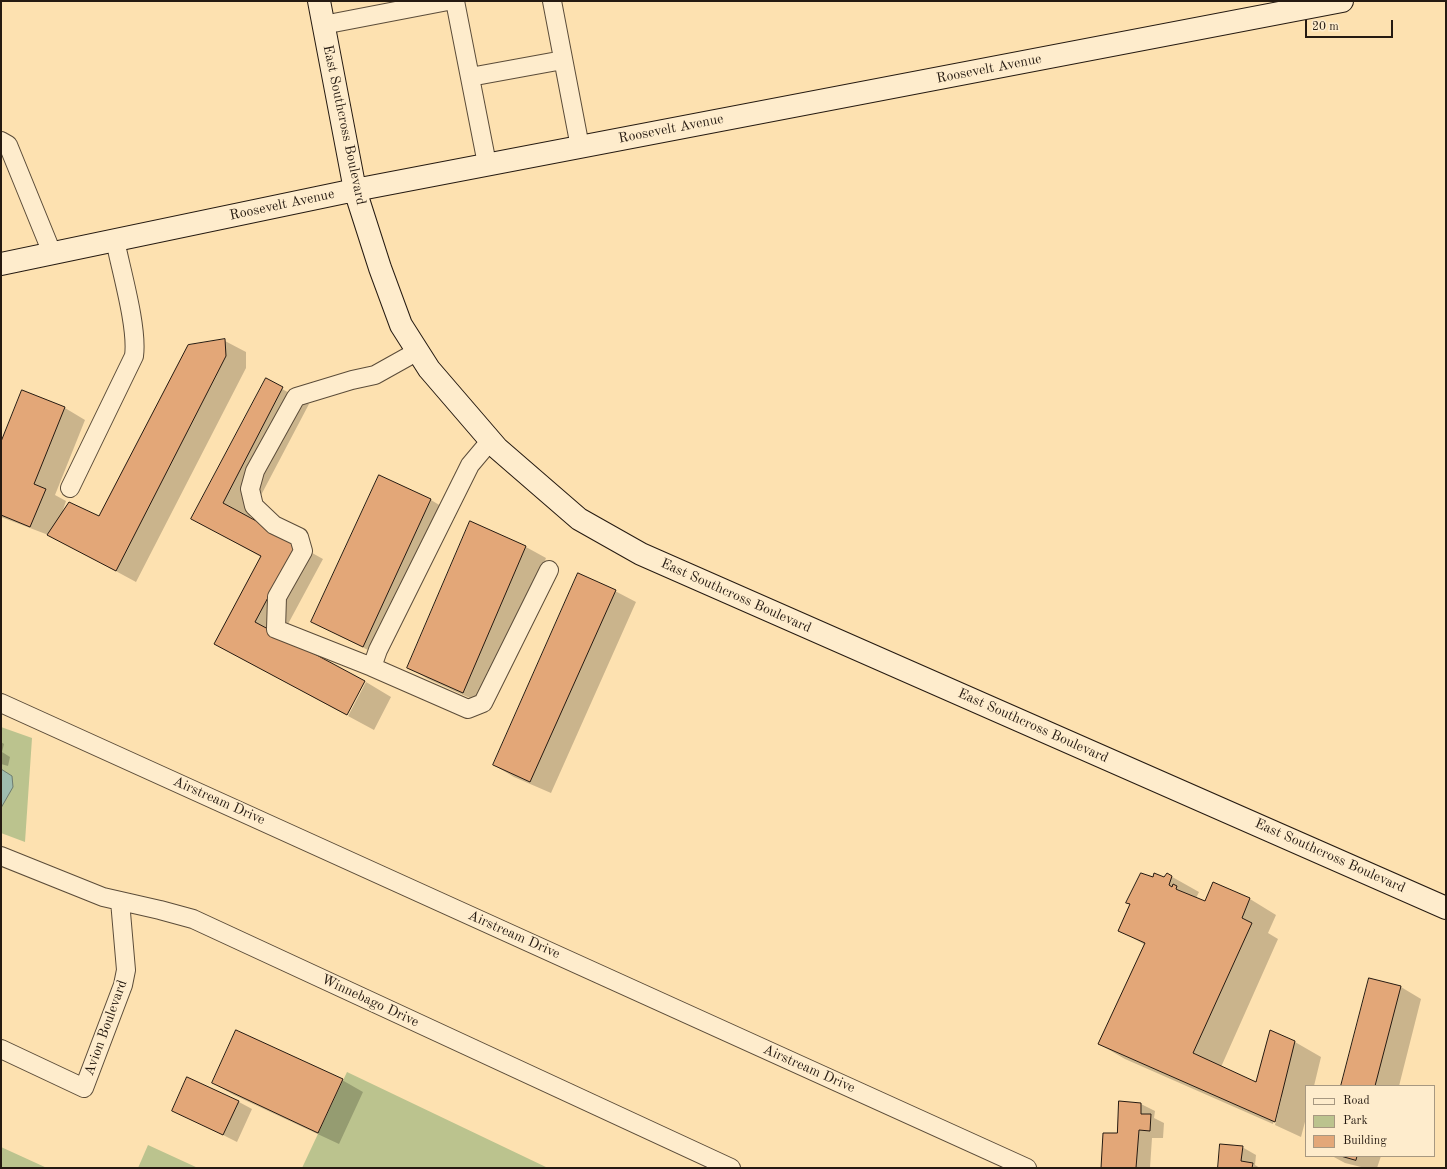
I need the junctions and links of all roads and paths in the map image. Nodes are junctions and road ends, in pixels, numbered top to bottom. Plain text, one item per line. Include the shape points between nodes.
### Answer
1 (319, 1) edge
2 (448, 1) edge
3 (456, 1) edge
4 (552, 1) edge
5 (1342, 1) edge
6 (323, 25) junction
7 (564, 60) junction
8 (470, 77) junction
9 (1, 140) edge
10 (580, 147) junction
11 (487, 164) junction
12 (355, 190) junction
13 (115, 240) junction
14 (52, 253) junction
15 (1, 264) edge
16 (418, 351) junction
17 (491, 440) junction
18 (70, 488) dead end
19 (549, 570) dead end
20 (372, 667) junction
21 (1, 703) edge
22 (1, 856) edge
23 (120, 901) junction
24 (1446, 908) edge
25 (1, 1049) edge
26 (731, 1168) edge
27 (1027, 1168) edge

1 - 6 main road, East Southcross Boulevard
2 - 6 lane
3 - 8 lane
4 - 7 lane
5 - 10 main road, Roosevelt Avenue
6 - 12 main road, East Southcross Boulevard
7 - 8 lane
7 - 10 lane
8 - 11 lane
9 - 14 lane via 8,145
10 - 11 main road, Roosevelt Avenue
11 - 12 main road, Roosevelt Avenue
12 - 13 main road, Roosevelt Avenue
12 - 16 main road, East Southcross Boulevard via 401,326
13 - 14 main road, Roosevelt Avenue
13 - 18 lane via 132,322 134,356
14 - 15 main road, Roosevelt Avenue
16 - 17 main road, East Southcross Boulevard via 429,369
16 - 20 lane via 375,375 296,397 255,471 250,489 254,506 274,525 299,537 303,551 277,597 276,629
17 - 20 lane via 470,465 378,650
17 - 24 main road, East Southcross Boulevard via 580,519 641,554
19 - 20 lane via 483,703 468,709
21 - 27 lane, Airstream Drive
22 - 23 lane, Winnebago Drive via 103,897
23 - 25 lane, Avion Boulevard via 126,970 123,985 84,1088
23 - 26 lane, Winnebago Drive via 193,919

